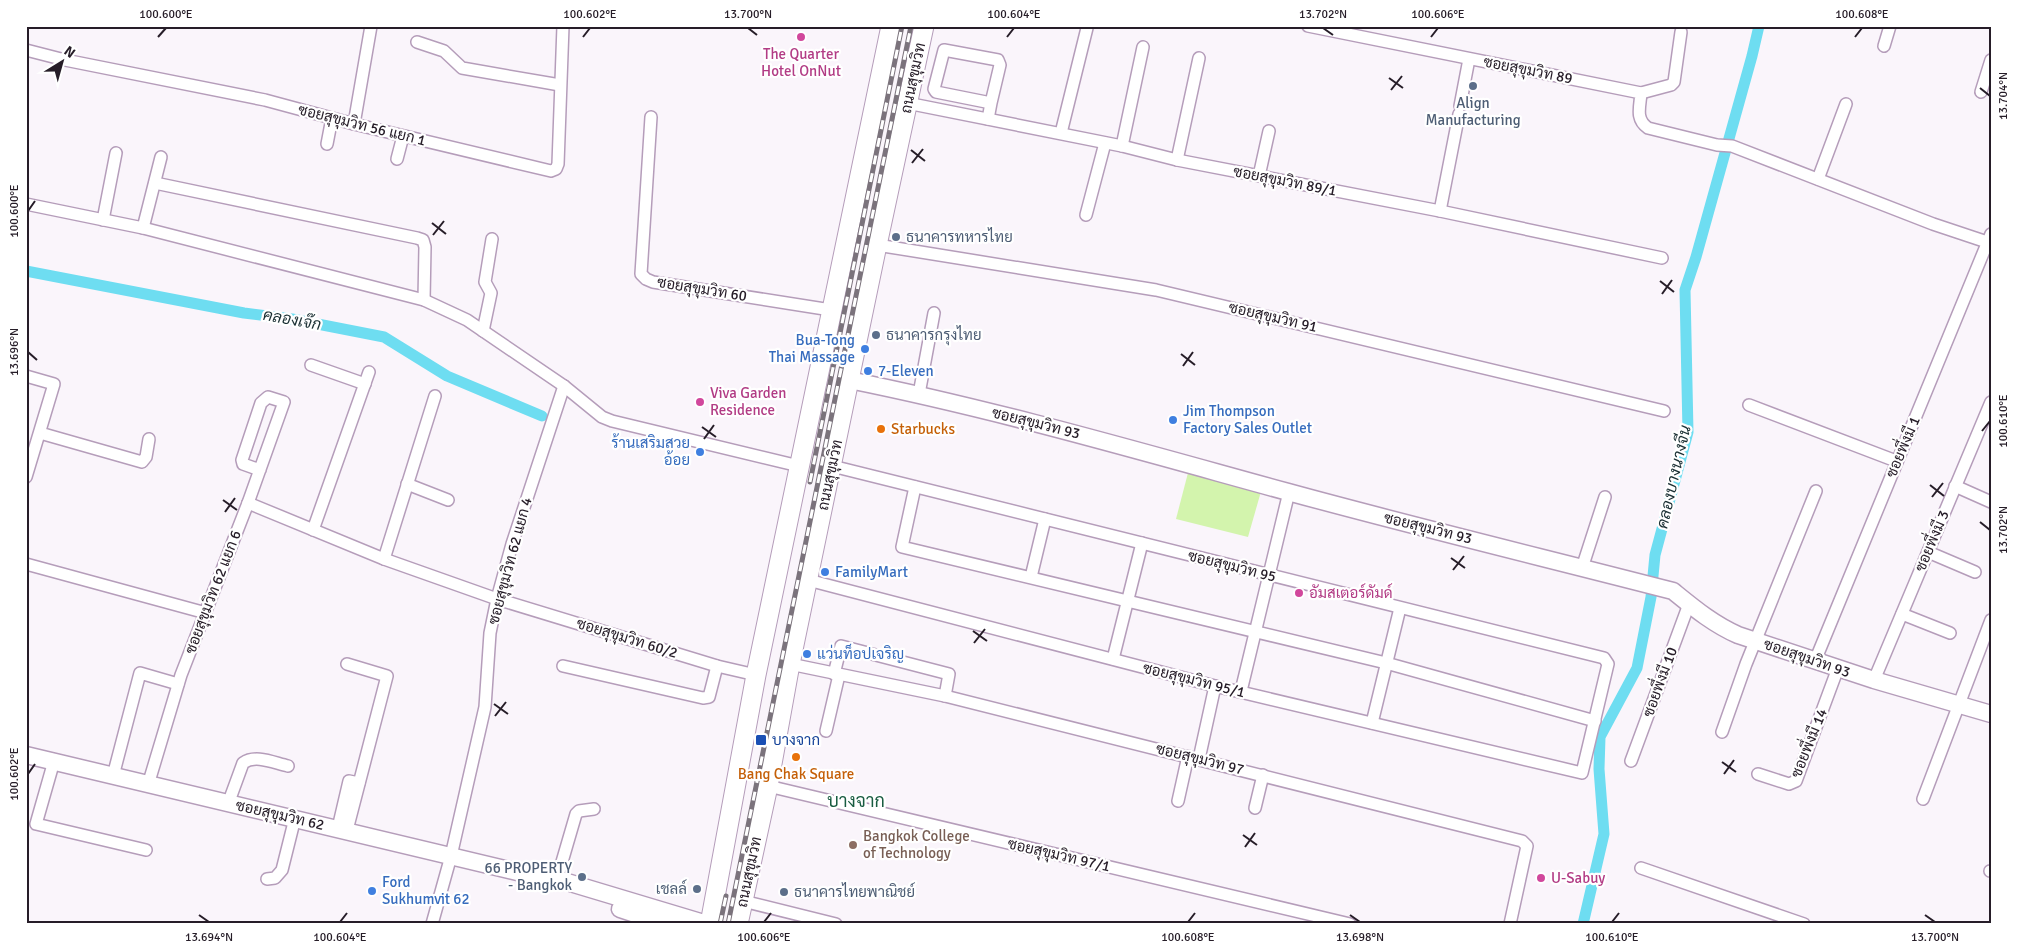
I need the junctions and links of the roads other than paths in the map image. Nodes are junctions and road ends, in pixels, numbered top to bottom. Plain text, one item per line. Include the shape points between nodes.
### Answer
1 (371, 26) edge
2 (563, 26) edge
3 (891, 26) edge
4 (924, 26) edge
5 (1308, 26) edge
6 (1890, 26) edge
7 (1087, 28) dead end
8 (1681, 32) dead end
9 (417, 42) dead end
10 (1884, 46) dead end
11 (1143, 47) dead end
12 (26, 50) edge
13 (1199, 58) dead end
14 (1469, 58) junction
15 (1991, 60) edge
16 (560, 85) junction
17 (1981, 92) dead end
18 (1640, 93) junction
19 (907, 103) junction
20 (991, 103) junction
21 (1846, 104) dead end
22 (651, 117) dead end
23 (332, 118) junction
24 (988, 119) junction
25 (354, 124) junction
26 (1269, 131) dead end
27 (1061, 134) junction
28 (403, 136) junction
29 (1105, 143) junction
30 (327, 144) dead end
31 (1122, 146) junction
32 (116, 153) dead end
33 (161, 157) dead end
34 (397, 158) dead end
35 (1177, 160) junction
36 (1259, 176) junction
37 (1818, 179) junction
38 (155, 183) junction
39 (26, 204) edge
40 (1440, 211) junction
41 (1086, 215) dead end
42 (103, 220) junction
43 (143, 228) junction
44 (1989, 238) edge
45 (492, 239) dead end
46 (877, 246) junction
47 (1662, 258) dead end
48 (424, 300) junction
49 (831, 310) junction
50 (934, 313) dead end
51 (483, 331) junction
52 (311, 365) dead end
53 (369, 372) dead end
54 (26, 376) edge
55 (850, 380) junction
56 (365, 384) junction
57 (564, 386) junction
58 (919, 394) junction
59 (436, 396) dead end
60 (1991, 402) edge
61 (1749, 405) dead end
62 (1664, 411) dead end
63 (1986, 424) edge
64 (40, 432) junction
65 (150, 439) dead end
66 (1896, 461) junction
67 (799, 466) junction
68 (832, 466) junction
69 (260, 470) junction
70 (26, 477) edge
71 (407, 484) junction
72 (1955, 486) junction
73 (915, 487) junction
74 (1816, 491) dead end
75 (1289, 492) junction
76 (1605, 497) dead end
77 (448, 500) dead end
78 (1991, 502) edge
79 (248, 503) junction
80 (1046, 519) junction
81 (313, 530) junction
82 (1142, 544) junction
83 (1928, 552) junction
84 (384, 559) junction
85 (26, 564) edge
86 (1582, 568) junction
87 (1975, 572) dead end
88 (1269, 575) junction
89 (1031, 577) junction
90 (808, 580) junction
91 (498, 599) junction
92 (1126, 601) junction
93 (1689, 604) junction
94 (1400, 608) junction
95 (206, 613) junction
96 (1902, 614) junction
97 (1991, 620) edge
98 (1255, 631) junction
99 (1950, 633) dead end
100 (1756, 641) junction
101 (1112, 659) junction
102 (1815, 661) junction
103 (1386, 663) junction
104 (347, 664) dead end
105 (790, 664) junction
106 (563, 666) dead end
107 (717, 666) junction
108 (1838, 668) junction
109 (756, 675) junction
110 (836, 675) junction
111 (1874, 680) junction
112 (178, 684) junction
113 (1215, 686) junction
114 (1241, 691) junction
115 (945, 696) junction
116 (1957, 705) junction
117 (1991, 714) edge
118 (1594, 721) junction
119 (1372, 723) junction
120 (826, 731) dead end
121 (1722, 732) dead end
122 (26, 755) edge
123 (1193, 757) junction
124 (54, 761) junction
125 (1631, 761) dead end
126 (288, 766) dead end
127 (1582, 773) joint
128 (1758, 774) dead end
129 (1263, 775) junction
130 (113, 776) junction
131 (148, 784) junction
132 (768, 786) junction
133 (1923, 798) dead end
134 (1178, 801) dead end
135 (228, 804) junction
136 (1255, 808) dead end
137 (594, 809) dead end
138 (295, 818) junction
139 (31, 823) edge
140 (343, 829) junction
141 (146, 850) dead end
142 (451, 856) junction
143 (1641, 868) dead end
144 (534, 876) junction
145 (267, 879) dead end
146 (557, 879) junction
147 (743, 901) junction
148 (432, 924) edge
149 (665, 924) edge
150 (709, 924) edge
151 (738, 924) edge
152 (836, 924) edge
153 (1350, 924) edge
154 (1510, 924) edge
155 (1804, 924) edge

1 - 25 street
2 - 16 street, ซอยสุขุมวิท 56 แยก 1
3 - 49 main road, ถนนสุขุมวิท
4 - 19 main road, ถนนสุขุมวิท
5 - 14 street, ซอยสุขุมวิท 89
6 - 10 street
7 - 27 street
8 - 18 street via 1674,82
9 - 16 street via 444,51 462,68
11 - 31 street
12 - 23 street, ซอยสุขุมวิท 56 แยก 1 via 265,100
13 - 35 street
14 - 18 street, ซอยสุขุมวิท 89
14 - 40 street
15 - 17 street
16 - 28 street, ซอยสุขุมวิท 56 แยก 1 via 558,164 550,171
18 - 37 street via 1639,117 1648,128 1732,146
19 - 24 street, ซอยสุขุมวิท 89/1
19 - 46 main road, ถนนสุขุมวิท
20 - 20 street via 1000,62 944,50 934,88 936,92
20 - 24 street
21 - 37 street
22 - 49 street, ซอยสุขุมวิท 60 via 641,274 653,282
23 - 25 street, ซอยสุขุมวิท 56 แยก 1
23 - 30 street
24 - 27 street, ซอยสุขุมวิท 89/1
25 - 28 street, ซอยสุขุมวิท 56 แยก 1
26 - 36 street
27 - 29 street, ซอยสุขุมวิท 89/1
28 - 34 street
29 - 31 street, ซอยสุขุมวิท 89/1
29 - 41 street
31 - 35 street, ซอยสุขุมวิท 89/1
32 - 42 street
33 - 38 street
35 - 36 street, ซอยสุขุมวิท 89/1
36 - 40 street, ซอยสุขุมวิท 89/1
37 - 44 street via 1933,224
38 - 43 street
38 - 48 street via 423,240
39 - 42 street
40 - 47 street, ซอยสุขุมวิท 89/1
42 - 43 street
43 - 48 street
44 - 66 street, ซอยพึ่งมี 1
45 - 51 street via 485,282 491,293
46 - 55 main road, ถนนสุขุมวิท
46 - 62 street, ซอยสุขุมวิท 91 via 1156,290
48 - 51 street
49 - 67 main road, ถนนสุขุมวิท
50 - 58 street
51 - 57 street
52 - 56 street
53 - 56 street
54 - 64 street via 54,384
55 - 58 street, ซอยสุขุมวิท 93
55 - 68 main road, ถนนสุขุมวิท
56 - 81 street
57 - 67 street via 612,422
57 - 91 street, ซอยสุขุมวิท 62 แยก 4 via 512,544
58 - 75 street, ซอยสุขุมวิท 93
59 - 71 street
60 - 63 street, ซอยพึ่งมี 3
61 - 66 street
63 - 72 street, ซอยพึ่งมี 3
64 - 65 street via 142,462
64 - 70 street
66 - 102 street, ซอยพึ่งมี 1
67 - 109 main road, ถนนสุขุมวิท
68 - 73 street, ซอยสุขุมวิท 95
68 - 90 main road, ถนนสุขุมวิท
69 - 69 street, ซอยสุขุมวิท 62 แยก 6 via 284,402 268,397 261,403 242,460 248,467
69 - 79 street, ซอยสุขุมวิท 62 แยก 6
71 - 77 street
71 - 84 street
72 - 78 street
72 - 83 street, ซอยพึ่งมี 3
73 - 80 street, ซอยสุขุมวิท 95
73 - 89 street via 902,547
74 - 100 street
75 - 86 street, ซอยสุขุมวิท 93
75 - 88 street
76 - 86 street
79 - 81 street, ซอยสุขุมวิท 60/2
79 - 95 street, ซอยสุขุมวิท 62 แยก 6
80 - 82 street, ซอยสุขุมวิท 95
80 - 89 street
81 - 84 street, ซอยสุขุมวิท 60/2
82 - 88 street, ซอยสุขุมวิท 95
82 - 92 street
83 - 87 street
83 - 96 street, ซอยพึ่งมี 3
84 - 91 street, ซอยสุขุมวิท 60/2
85 - 95 street
86 - 93 street, ซอยสุขุมวิท 93 via 1673,591
88 - 94 street, ซอยสุขุมวิท 95
88 - 98 street
89 - 92 street
90 - 101 street, ซอยสุขุมวิท 95/1
90 - 105 main road, ถนนสุขุมวิท
91 - 107 street, ซอยสุขุมวิท 60/2
91 - 142 street, ซอยสุขุมวิท 62 แยก 4 via 490,633 485,707
92 - 98 street
92 - 101 street
93 - 100 street, ซอยสุขุมวิท 93 via 1720,626
93 - 125 street, ซอยพึ่งมี 10
94 - 103 street
94 - 118 street, ซอยสุขุมวิท 95 via 1604,658 1608,664
95 - 112 street, ซอยสุขุมวิท 62 แยก 6
96 - 99 street
96 - 111 street, ซอยพึ่งมี 3
97 - 116 street
98 - 103 street
98 - 114 street
100 - 102 street, ซอยสุขุมวิท 93
100 - 121 street
101 - 113 street, ซอยสุขุมวิท 95/1
102 - 108 street, ซอยสุขุมวิท 93
103 - 118 street
103 - 119 street
104 - 140 street via 387,676 359,783
105 - 110 street, ซอยสุขุมวิท 97
105 - 132 main road, ถนนสุขุมวิท
106 - 107 street via 703,698 709,697 712,691
107 - 109 street, ซอยสุขุมวิท 60/2
108 - 111 street, ซอยสุขุมวิท 93
108 - 128 street, ซอยพึ่งมี 14 via 1796,781 1790,784
109 - 150 main road, ถนนสุขุมวิท
110 - 115 street, ซอยสุขุมวิท 97
110 - 115 street via 841,646 949,674
110 - 120 street
111 - 116 street, ซอยสุขุมวิท 93
112 - 130 street via 140,673
112 - 131 street, ซอยสุขุมวิท 62 แยก 6
113 - 114 street, ซอยสุขุมวิท 95/1
113 - 123 street
114 - 119 street, ซอยสุขุมวิท 95/1
115 - 123 street, ซอยสุขุมวิท 97
116 - 117 street, ซอยสุขุมวิท 93
116 - 133 street
118 - 127 street, ซอยสุขุมวิท 95
119 - 127 street, ซอยสุขุมวิท 95/1
122 - 124 street, ซอยสุขุมวิท 62
123 - 129 street, ซอยสุขุมวิท 97
123 - 134 street
124 - 130 street, ซอยสุขุมวิท 62
124 - 139 street
126 - 135 street via 258,759 243,763
129 - 136 street
129 - 154 street, ซอยสุขุมวิท 97 via 1526,842
130 - 131 street, ซอยสุขุมวิท 62
131 - 135 street, ซอยสุขุมวิท 62
132 - 147 main road, ถนนสุขุมวิท
132 - 153 street, ซอยสุขุมวิท 97/1
135 - 138 street, ซอยสุขุมวิท 62
137 - 146 street via 576,814
138 - 140 street, ซอยสุขุมวิท 62
138 - 145 street via 282,870 275,878
139 - 141 street
140 - 142 street, ซอยสุขุมวิท 62
142 - 144 street, ซอยสุขุมวิท 62
142 - 148 street, ซอยสุขุมวิท 62 แยก 4
143 - 155 street
144 - 146 street, ซอยสุขุมวิท 62
144 - 149 street, ซอยสุขุมวิท 62 via 553,888
146 - 150 street, ซอยสุขุมวิท 62
147 - 151 main road, ถนนสุขุมวิท
147 - 152 street

